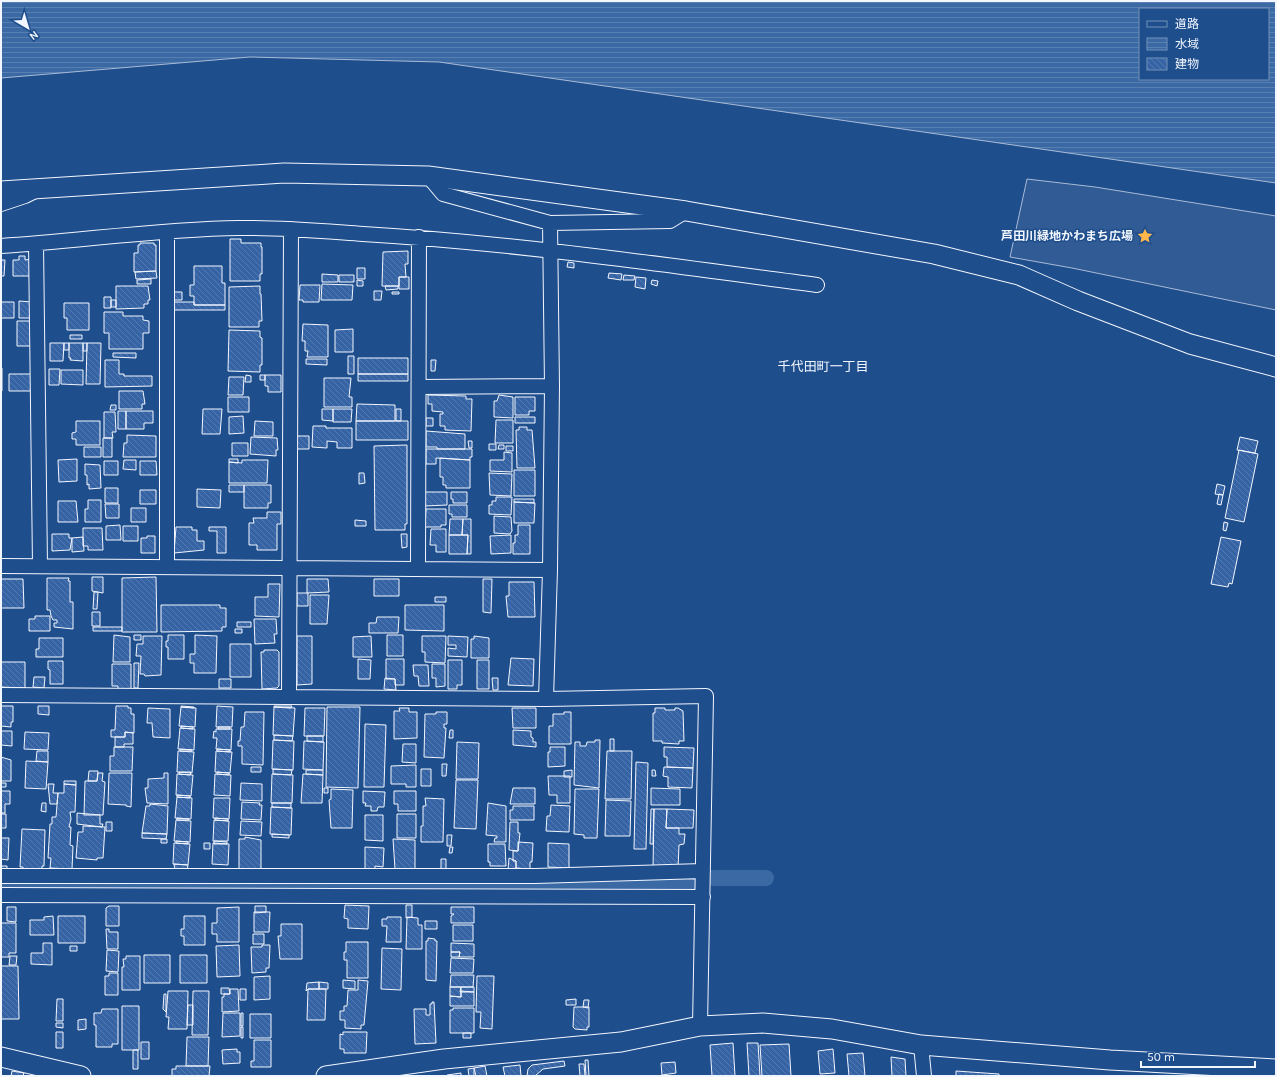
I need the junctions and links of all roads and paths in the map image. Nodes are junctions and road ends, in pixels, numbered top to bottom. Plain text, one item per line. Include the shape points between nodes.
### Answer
1 (428, 176) junction
2 (40, 187) junction
3 (1, 191) edge
4 (1, 204) edge
5 (686, 211) junction
6 (550, 223) junction
7 (291, 229) junction
8 (166, 232) junction
9 (419, 237) junction
10 (36, 244) junction
11 (1, 246) edge
12 (549, 249) junction
13 (817, 285) dead end
14 (1276, 367) edge
15 (552, 386) junction
16 (419, 387) junction
17 (1, 566) edge
18 (40, 566) junction
19 (167, 566) junction
20 (288, 567) junction
21 (418, 568) junction
22 (550, 570) junction
23 (1, 695) edge
24 (289, 696) junction
25 (546, 699) junction
26 (703, 871) junction
27 (1, 876) edge
28 (1, 895) edge
29 (703, 897) junction
30 (700, 1026) junction
31 (921, 1044) junction
32 (1, 1057) edge
33 (1276, 1069) edge
34 (81, 1076) edge
35 (326, 1076) edge
36 (924, 1076) edge

1 - 2 street via 284,173
1 - 5 street
1 - 6 street via 443,194
2 - 3 street
2 - 4 street via 25,196
5 - 6 street via 670,221
5 - 14 street via 934,254 1019,275 1078,301 1190,344
6 - 12 street
7 - 8 street via 239,228
7 - 9 street
7 - 20 street
8 - 10 street
8 - 19 street
9 - 12 street
9 - 16 street
10 - 11 street
10 - 18 street
12 - 13 street
12 - 15 street
15 - 16 street
15 - 22 street
16 - 21 street
17 - 18 street
18 - 19 street
19 - 20 street
20 - 21 street
20 - 24 street
21 - 22 street
22 - 25 street
23 - 24 street
24 - 25 street
25 - 26 street via 706,696
26 - 27 street via 535,876
26 - 29 street
28 - 29 street
29 - 30 street
30 - 31 street via 763,1023 824,1028
30 - 35 street via 621,1042 444,1059
31 - 33 street via 1110,1060
31 - 36 street
32 - 34 street

